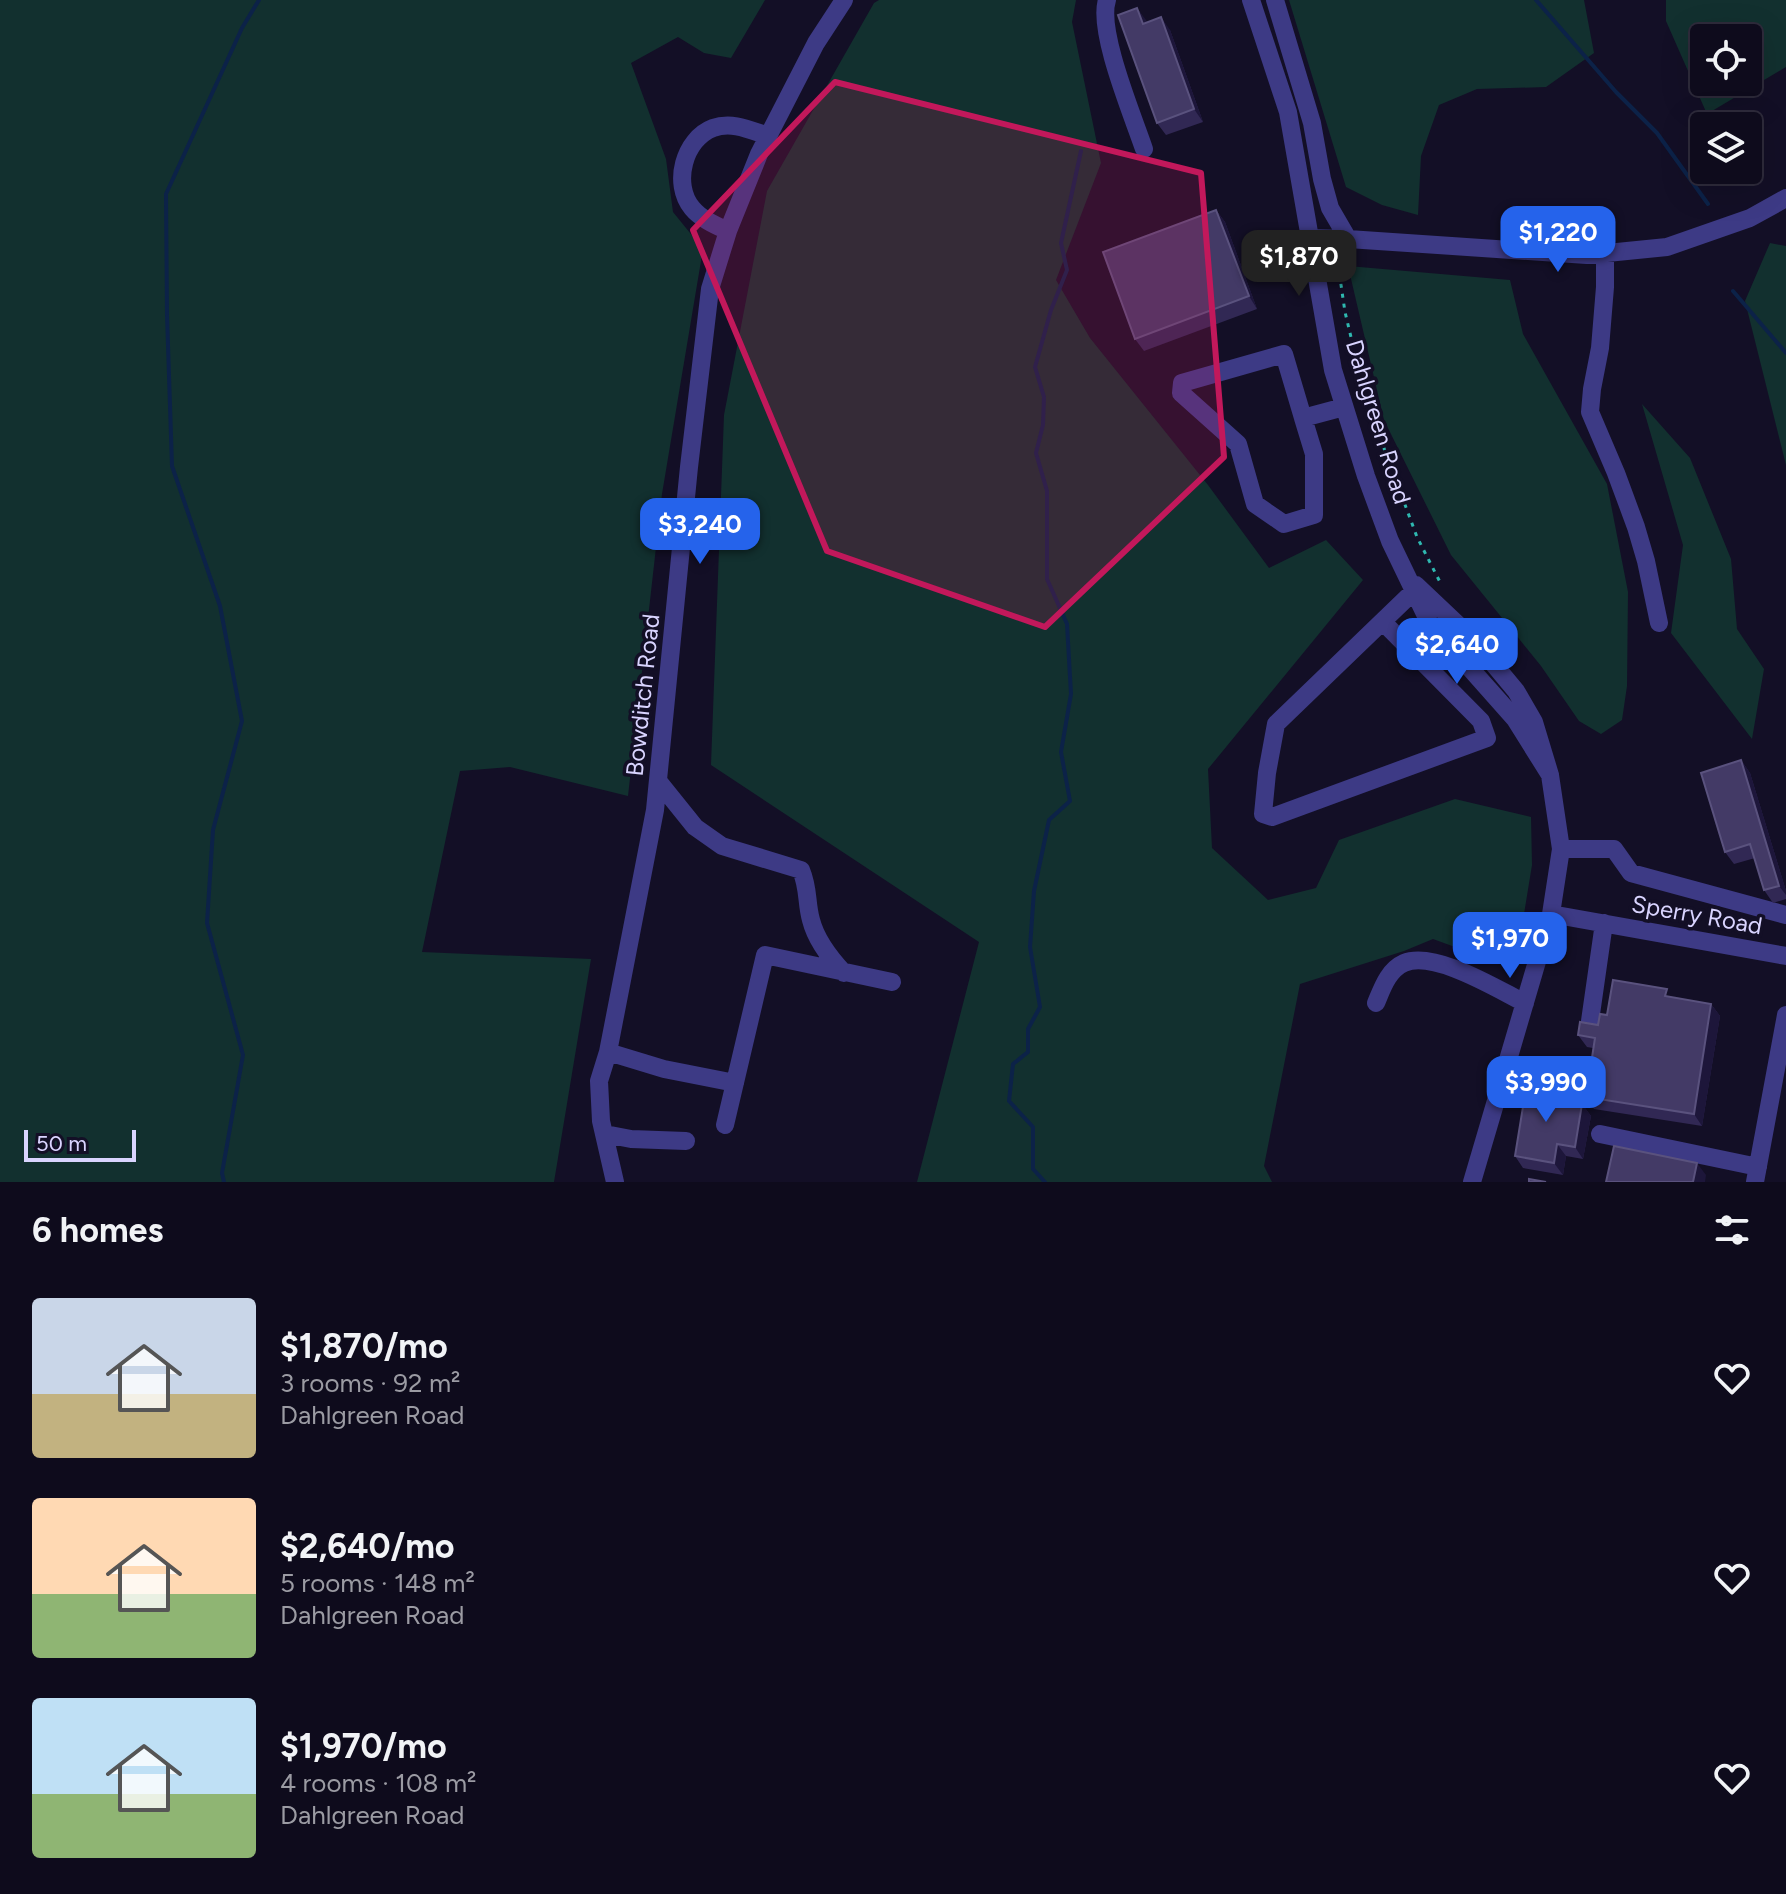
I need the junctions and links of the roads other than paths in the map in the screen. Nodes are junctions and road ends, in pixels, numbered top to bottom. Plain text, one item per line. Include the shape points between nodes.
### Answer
1 (844, 0) edge
2 (1107, 0) edge
3 (1251, 0) edge
4 (1275, 0) edge
5 (768, 136) junction
6 (1144, 149) dead end
7 (1786, 198) edge
8 (728, 231) junction
9 (1310, 238) junction
10 (1348, 239) junction
11 (1605, 253) junction
12 (1344, 407) junction
13 (1303, 418) junction
14 (1409, 583) junction
15 (1383, 622) junction
16 (1659, 623) dead end
17 (658, 781) junction
18 (1561, 849) junction
19 (1551, 914) junction
20 (1786, 915) edge
21 (1604, 923) junction
22 (1786, 956) edge
23 (844, 973) junction
24 (892, 982) dead end
25 (1376, 1003) dead end
26 (1525, 1003) junction
27 (1786, 1015) edge
28 (1589, 1028) edge
29 (608, 1052) junction
30 (735, 1083) junction
31 (725, 1125) dead end
32 (605, 1134) junction
33 (1600, 1134) dead end
34 (686, 1141) dead end
35 (1757, 1174) edge
36 (615, 1182) edge
37 (1472, 1182) edge

1 - 5 street, Bowditch Road
2 - 6 street via 1106,35
3 - 9 street, Dahlgreen Road via 1288,112
4 - 10 street via 1312,123 1330,208
5 - 8 street, Bowditch Road
5 - 8 street via 735,125 712,128 694,142 684,161 682,185 690,207
7 - 11 street via 1750,218 1667,247
8 - 17 street, Bowditch Road via 710,289
9 - 10 street
9 - 12 street, Dahlgreen Road
10 - 11 street
11 - 16 street via 1590,412 1636,527
12 - 13 street
12 - 14 street, Dahlgreen Road
13 - 13 street via 1284,354 1182,383 1181,393 1238,444 1255,504 1284,524 1314,515 1314,454
14 - 15 street
14 - 18 street, Dahlgreen Road via 1429,622 1515,719 1550,775
15 - 15 street via 1276,724 1263,814 1272,817 1487,738 1481,721
17 - 23 street via 695,827 722,846 801,870 811,920 827,954
17 - 29 street, Bowditch Road
18 - 19 street, Dahlgreen Road
18 - 20 street via 1614,849 1631,873
19 - 21 street, Sperry Road
19 - 26 street, Dahlgreen Road
21 - 22 street, Sperry Road
21 - 28 street
23 - 24 street
23 - 30 street via 765,955
25 - 26 street via 1388,977 1402,963 1423,959 1452,967
26 - 37 street, Dahlgreen Road
27 - 35 street
29 - 30 street
29 - 32 street, Bowditch Road via 599,1081
30 - 31 street
32 - 34 street
32 - 36 street, Bowditch Road
33 - 35 street

